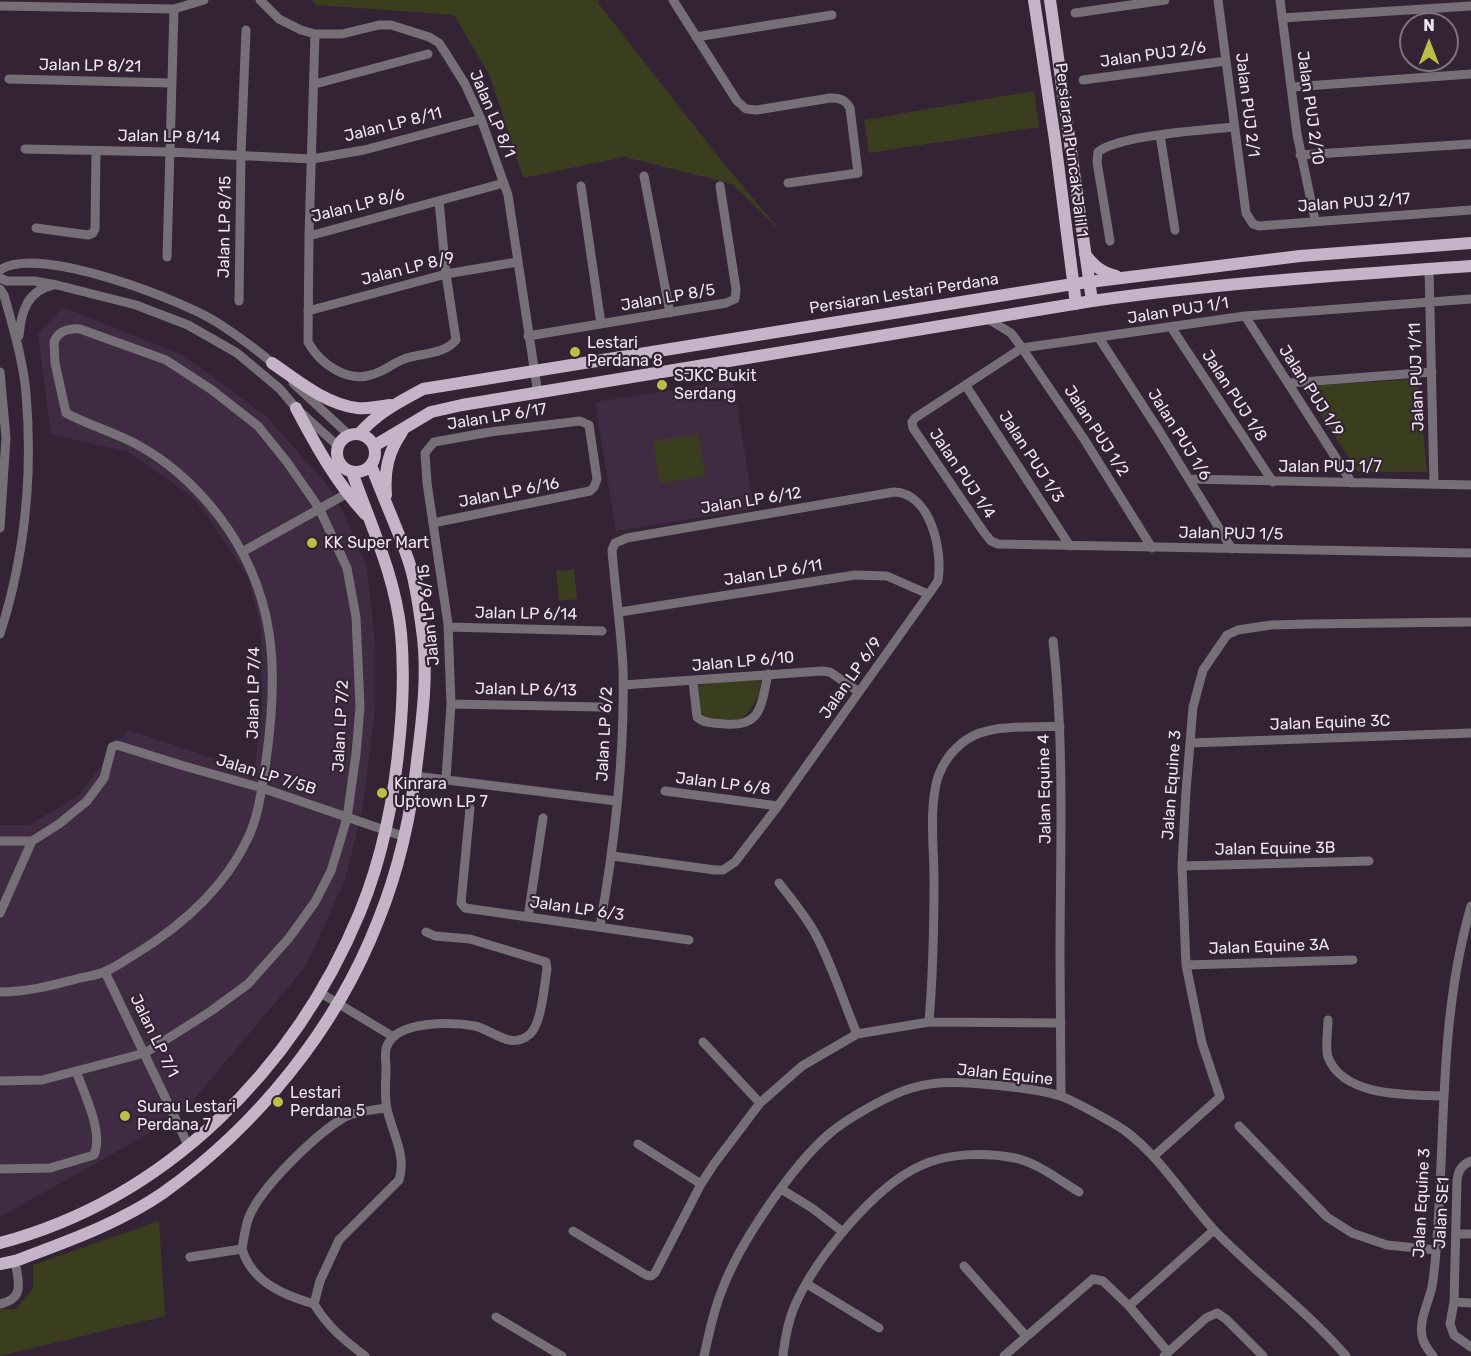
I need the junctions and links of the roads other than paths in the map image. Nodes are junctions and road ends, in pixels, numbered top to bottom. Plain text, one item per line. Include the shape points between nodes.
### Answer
1 (204, 0) edge
2 (260, 0) edge
3 (673, 0) edge
4 (1034, 0) edge
5 (1050, 0) edge
6 (1165, 0) edge
7 (1218, 0) edge
8 (1280, 0) edge
9 (0, 6) edge
10 (1471, 6) edge
11 (174, 9) junction
12 (1075, 13) dead end
13 (832, 15) dead end
14 (1282, 18) junction
15 (246, 30) dead end
16 (315, 34) junction
17 (696, 37) junction
18 (428, 54) dead end
19 (1226, 61) junction
20 (1471, 75) edge
21 (9, 79) dead end
22 (1083, 80) dead end
23 (171, 83) junction
24 (315, 84) junction
25 (1292, 87) junction
26 (481, 119) junction
27 (1234, 127) junction
28 (1160, 135) junction
29 (1471, 144) edge
30 (25, 149) dead end
31 (96, 151) junction
32 (169, 152) junction
33 (241, 154) junction
34 (1300, 155) junction
35 (312, 159) junction
36 (644, 176) dead end
37 (504, 183) junction
38 (788, 183) dead end
39 (581, 186) dead end
40 (720, 186) dead end
41 (439, 201) junction
42 (1471, 210) edge
43 (1246, 213) joint
44 (1315, 220) junction
45 (36, 228) dead end
46 (1175, 230) dead end
47 (309, 236) junction
48 (1110, 241) dead end
49 (1471, 243) edge
50 (1085, 253) junction
51 (167, 257) dead end
52 (517, 262) junction
53 (1070, 263) junction
54 (1471, 266) edge
55 (1429, 269) junction
56 (0, 270) edge
57 (446, 274) junction
58 (0, 278) edge
59 (1122, 278) junction
60 (1089, 282) junction
61 (1073, 284) junction
62 (57, 285) junction
63 (1046, 288) junction
64 (0, 289) edge
65 (1471, 298) edge
66 (239, 301) dead end
67 (1092, 301) junction
68 (1430, 303) junction
69 (1076, 304) junction
70 (308, 311) junction
71 (670, 313) junction
72 (1019, 314) junction
73 (1245, 316) junction
74 (988, 319) junction
75 (601, 324) junction
76 (1171, 327) junction
77 (787, 329) junction
78 (1011, 333) junction
79 (528, 336) junction
80 (56, 337) joint
81 (1099, 338) junction
82 (18, 344) junction
83 (1022, 348) junction
84 (792, 352) junction
85 (272, 363) junction
86 (534, 370) junction
87 (0, 372) edge
88 (1432, 372) junction
89 (1289, 383) junction
90 (966, 386) junction
91 (538, 394) junction
92 (394, 404) junction
93 (296, 408) junction
94 (912, 422) joint
95 (407, 424) junction
96 (354, 434) junction
97 (338, 446) junction
98 (374, 446) junction
99 (427, 448) joint
100 (370, 465) junction
101 (352, 472) junction
102 (1190, 479) junction
103 (1273, 482) junction
104 (1352, 483) junction
105 (1434, 484) junction
106 (1471, 485) edge
107 (590, 491) joint
108 (894, 492) joint
109 (346, 494) junction
110 (387, 505) junction
111 (319, 508) junction
112 (368, 517) junction
113 (433, 523) junction
114 (0, 528) edge
115 (991, 541) joint
116 (615, 543) joint
117 (1070, 546) junction
118 (1152, 548) junction
119 (1232, 549) junction
120 (242, 552) junction
121 (1471, 553) edge
122 (928, 594) junction
123 (620, 612) junction
124 (1471, 622) edge
125 (448, 627) junction
126 (602, 631) dead end
127 (0, 634) edge
128 (1053, 641) dead end
129 (768, 674) junction
130 (693, 681) junction
131 (623, 685) junction
132 (859, 692) junction
133 (451, 704) junction
134 (600, 707) dead end
135 (1060, 726) junction
136 (1471, 733) edge
137 (1190, 743) junction
138 (416, 776) junction
139 (446, 779) junction
140 (262, 788) junction
141 (665, 791) dead end
142 (616, 801) junction
143 (778, 806) junction
144 (470, 808) dead end
145 (347, 818) junction
146 (543, 818) dead end
147 (385, 830) junction
148 (405, 837) junction
149 (0, 841) edge
150 (32, 841) junction
151 (612, 856) junction
152 (1369, 861) dead end
153 (1182, 866) junction
154 (779, 883) dead end
155 (1471, 907) edge
156 (0, 913) edge
157 (528, 917) junction
158 (600, 926) junction
159 (426, 932) dead end
160 (689, 940) dead end
161 (1353, 960) dead end
162 (1186, 965) junction
163 (105, 972) junction
164 (0, 992) edge
165 (319, 992) junction
166 (338, 1004) junction
167 (1328, 1020) dead end
168 (929, 1022) junction
169 (1061, 1023) junction
170 (856, 1034) junction
171 (392, 1036) junction
172 (703, 1042) dead end
173 (145, 1053) junction
174 (76, 1071) junction
175 (0, 1081) edge
176 (1061, 1096) junction
177 (1442, 1096) junction
178 (760, 1103) junction
179 (386, 1108) junction
180 (1239, 1126) dead end
181 (638, 1144) dead end
182 (189, 1147) junction
183 (1154, 1156) junction
184 (1471, 1161) edge
185 (0, 1169) edge
186 (700, 1184) junction
187 (781, 1188) junction
188 (1079, 1192) dead end
189 (1214, 1230) junction
190 (573, 1231) dead end
191 (843, 1232) junction
192 (1456, 1234) junction
193 (1471, 1234) edge
194 (0, 1243) edge
195 (242, 1249) junction
196 (1436, 1250) junction
197 (190, 1257) dead end
198 (15, 1261) junction
199 (0, 1264) edge
200 (964, 1266) dead end
201 (807, 1284) junction
202 (1471, 1303) edge
203 (0, 1304) edge
204 (314, 1304) junction
205 (1454, 1305) junction
206 (1129, 1306) junction
207 (496, 1317) dead end
208 (879, 1328) dead end
209 (1026, 1336) junction
210 (1471, 1347) edge
211 (1166, 1354) edge
212 (365, 1356) edge
213 (562, 1356) edge
214 (704, 1356) edge
215 (783, 1356) edge
216 (1004, 1356) edge
217 (1263, 1356) edge
218 (1346, 1356) edge
219 (1432, 1356) edge

1 - 11 street
2 - 16 street, Jalan LP 8/1 via 290,26
3 - 17 street
4 - 53 main road, Persiaran Puncak Jalil 1
5 - 50 main road, Persiaran Puncak Jalil 1
6 - 12 street
7 - 19 street, Jalan PUJ 2/1
8 - 14 street, Jalan PUJ 2/10
9 - 11 street
10 - 14 street
11 - 23 street
13 - 17 street
14 - 25 street, Jalan PUJ 2/10
15 - 33 street, Jalan LP 8/15
16 - 24 street, Jalan LP 8/6
16 - 26 street, Jalan LP 8/1 via 342,34 391,25 429,37 439,43 451,61
17 - 38 street via 746,109 757,111 830,98 847,102 858,173
18 - 24 street
19 - 22 street, Jalan PUJ 2/6
19 - 27 street, Jalan PUJ 2/1
20 - 25 street
21 - 23 street, Jalan LP 8/21
23 - 32 street
24 - 35 street, Jalan LP 8/6
25 - 34 street, Jalan PUJ 2/10
26 - 35 street, Jalan LP 8/11 via 364,150
26 - 37 street, Jalan LP 8/1
27 - 28 street
27 - 43 street, Jalan PUJ 2/1
28 - 46 street
28 - 48 street via 1114,144 1098,152
29 - 34 street
30 - 31 street, Jalan LP 8/14
31 - 32 street, Jalan LP 8/14
31 - 45 street via 93,233
32 - 33 street, Jalan LP 8/14
32 - 51 street
33 - 35 street, Jalan LP 8/14
33 - 66 street, Jalan LP 8/15
34 - 44 street, Jalan PUJ 2/10
35 - 47 street, Jalan LP 8/6
36 - 71 street
37 - 41 street, Jalan LP 8/6
37 - 52 street, Jalan LP 8/1
39 - 75 street
40 - 71 street, Jalan LP 8/5 via 735,299
41 - 47 street, Jalan LP 8/6
41 - 57 street
42 - 44 street, Jalan PUJ 2/17
43 - 44 street, Jalan PUJ 2/17 via 1259,226
47 - 70 street
49 - 59 main road, Persiaran Lestari Perdana via 1300,256
50 - 59 main road via 1094,266
50 - 60 main road, Persiaran Puncak Jalil 1
52 - 57 street, Jalan LP 8/9
52 - 79 street, Jalan LP 8/1
53 - 61 main road, Persiaran Puncak Jalil 1
53 - 63 main road
54 - 55 main road
55 - 67 main road via 1174,289
55 - 68 street, Jalan PUJ 1/11
56 - 85 street via 14,264 37,263 140,288 217,322
57 - 70 street, Jalan LP 8/9
57 - 70 street via 455,342 434,353 404,359 375,374 363,377 341,373 315,354 308,342
58 - 62 street
59 - 60 main road, Persiaran Lestari Perdana
60 - 61 main road, Persiaran Lestari Perdana
60 - 67 main road, Persiaran Puncak Jalil 1
61 - 63 main road, Persiaran Lestari Perdana
61 - 69 main road, Persiaran Puncak Jalil 1
62 - 82 street via 36,291 27,302
62 - 93 street via 136,305 189,325 237,353
63 - 77 main road, Persiaran Lestari Perdana
64 - 82 street
65 - 68 street, Jalan PUJ 1/1
67 - 69 main road
68 - 73 street, Jalan PUJ 1/1
68 - 88 street, Jalan PUJ 1/11
69 - 72 main road
71 - 75 street, Jalan LP 8/5
72 - 74 main road
72 - 78 street
73 - 76 street, Jalan PUJ 1/1
73 - 89 street, Jalan PUJ 1/9
74 - 78 street, Jalan PUJ 1/2
74 - 84 main road
75 - 79 street, Jalan LP 8/5
76 - 81 street, Jalan PUJ 1/1
76 - 103 street, Jalan PUJ 1/8
77 - 84 main road
77 - 86 main road, Persiaran Lestari Perdana
78 - 83 street, Jalan PUJ 1/2
79 - 86 street, Jalan LP 8/1
80 - 111 street, Jalan LP 7/2 via 68,329 80,329 176,365 258,426
80 - 120 street, Jalan LP 7/4 via 55,363 66,413 134,443 169,466 196,489
81 - 83 street, Jalan PUJ 1/1
81 - 102 street, Jalan PUJ 1/6
82 - 127 street via 26,393 28,490 22,545
83 - 90 street, Jalan PUJ 1/1
83 - 118 street, Jalan PUJ 1/2
84 - 91 main road
85 - 92 main road via 341,404 357,408
85 - 96 street
86 - 91 street, Jalan LP 8/1
86 - 92 main road, Persiaran Lestari Perdana via 423,389
87 - 114 street via 6,438
88 - 89 street
88 - 105 street, Jalan PUJ 1/11
89 - 104 street, Jalan PUJ 1/9
90 - 94 street, Jalan PUJ 1/1
90 - 117 street, Jalan PUJ 1/3
91 - 95 main road via 431,412
92 - 96 main road, Persiaran Lestari Perdana
93 - 97 street
93 - 109 main road
94 - 115 street, Jalan PUJ 1/4
95 - 98 main road
95 - 110 main road via 393,444 386,464
96 - 97 main road via 342,439
96 - 98 main road via 368,438
97 - 101 main road via 339,462
98 - 100 main road via 375,456
99 - 107 street, Jalan LP 6/17 via 434,442 457,438 584,422 591,431 597,479
99 - 113 street, Jalan LP 6/15
100 - 101 main road
100 - 110 main road
101 - 112 main road
102 - 103 street, Jalan PUJ 1/7
102 - 119 street, Jalan PUJ 1/6
103 - 104 street, Jalan PUJ 1/7
104 - 105 street, Jalan PUJ 1/7
105 - 106 street, Jalan PUJ 1/7
107 - 113 street, Jalan LP 6/16
108 - 116 street, Jalan LP 6/12
108 - 122 street, Jalan LP 6/9 via 916,500 937,541 938,581
109 - 111 street
109 - 112 main road
110 - 138 main road via 410,565 422,631 424,702
111 - 120 street
111 - 145 street, Jalan LP 7/2 via 347,568 356,617 360,707
112 - 147 main road via 389,568 402,657 397,767
113 - 125 street, Jalan LP 6/15
115 - 117 street, Jalan PUJ 1/5
116 - 123 street, Jalan LP 6/2 via 612,550
117 - 118 street, Jalan PUJ 1/5
118 - 119 street, Jalan PUJ 1/5
119 - 121 street, Jalan PUJ 1/5
120 - 140 street, Jalan LP 7/4 via 261,594 273,662 272,711
122 - 123 street, Jalan LP 6/11 via 887,576 855,575
122 - 132 street, Jalan LP 6/9
123 - 131 street, Jalan LP 6/2
124 - 137 street, Jalan Equine 3 via 1271,625 1238,630 1227,635 1203,670 1193,707
125 - 126 street, Jalan LP 6/14
125 - 133 street, Jalan LP 6/15
128 - 135 street
129 - 130 street, Jalan LP 6/10
129 - 130 street via 756,714 747,724 738,725 703,722 697,717
129 - 132 street, Jalan LP 6/10 via 830,672
130 - 131 street, Jalan LP 6/10
131 - 142 street, Jalan LP 6/2
132 - 143 street, Jalan LP 6/9
133 - 134 street, Jalan LP 6/13
133 - 139 street, Jalan LP 6/15
135 - 168 street, Jalan Equine 4 via 980,733 957,747 941,769 934,814 934,954
135 - 169 street, Jalan Equine 4
136 - 137 street, Jalan Equine 3C
137 - 153 street, Jalan Equine 3
138 - 139 street
138 - 148 main road
139 - 142 street
140 - 145 street, Jalan LP 7/5B
140 - 150 street, Jalan LP 7/5B via 117,745 112,747 104,778 87,801
140 - 163 street, Jalan LP 7/4 via 248,839 213,890 178,925
141 - 143 street, Jalan LP 6/8
142 - 151 street, Jalan LP 6/2
143 - 151 street, Jalan LP 6/9 via 735,862 723,870
144 - 157 street, Jalan LP 6/3 via 462,906
145 - 147 street, Jalan LP 7/5B
145 - 173 street, Jalan LP 7/2 via 331,872 315,903 289,938 237,993
146 - 157 street
147 - 148 street, Jalan LP 7/5B
147 - 165 main road via 360,912
148 - 166 main road via 378,922
149 - 150 street
150 - 156 street
151 - 158 street, Jalan LP 6/2
152 - 153 street, Jalan Equine 3B
153 - 162 street, Jalan Equine 3
154 - 170 street via 824,951
155 - 177 street, Jalan Equine 3 via 1458,961
157 - 158 street, Jalan LP 6/3
158 - 160 street, Jalan LP 6/3
159 - 171 street via 470,939 546,962 537,1024 522,1040 511,1041 477,1026 453,1024 424,1025
161 - 162 street, Jalan Equine 3A
162 - 183 street, Jalan Equine 3 via 1202,1043 1220,1097
163 - 164 street, Jalan LP 7/4 via 28,991
163 - 173 street, Jalan LP 7/1
165 - 166 street
165 - 182 main road via 271,1065
166 - 171 street
166 - 198 main road via 293,1068 249,1119 206,1160 111,1223
167 - 177 street via 1329,1060 1354,1084 1369,1090
168 - 169 street
168 - 170 street
169 - 176 street, Jalan Equine 4
170 - 178 street via 802,1066
171 - 179 street via 386,1048
172 - 178 street
173 - 174 street, Jalan LP 7/2
173 - 182 street, Jalan LP 7/1
174 - 175 street, Jalan LP 7/2 via 42,1080
174 - 185 street via 92,1116 97,1148 94,1155 50,1168
176 - 183 street, Jalan Equine via 1123,1130
176 - 187 street, Jalan Equine via 976,1084 912,1088 867,1108 829,1134
177 - 196 street, Jalan Equine 3
178 - 186 street
179 - 195 street via 346,1117 278,1174 249,1217
179 - 204 street via 402,1172 399,1180 339,1240
180 - 196 street via 1335,1223 1375,1242
181 - 186 street
182 - 194 main road via 104,1203 54,1226
183 - 189 street, Jalan Equine
184 - 192 street, Jalan SE1 via 1458,1173
186 - 190 street via 656,1273 651,1276
187 - 191 street
187 - 214 street, Jalan Equine via 722,1288
188 - 191 street via 1015,1158 940,1158 891,1182
189 - 206 street
189 - 218 street, Jalan Equine
191 - 201 street
192 - 193 street
192 - 205 street, Jalan SE1
195 - 197 street
195 - 204 street via 253,1272 285,1295
196 - 219 street, Jalan Equine 3 via 1422,1326 1422,1338
198 - 199 main road
198 - 203 street via 17,1296
200 - 209 street
201 - 208 street
201 - 215 street via 790,1318
202 - 205 street
204 - 212 street via 338,1335
205 - 210 street, Jalan SE1 via 1451,1331
206 - 209 street via 1103,1281 1094,1279
206 - 211 street
207 - 213 street
209 - 216 street
211 - 217 street via 1216,1313

